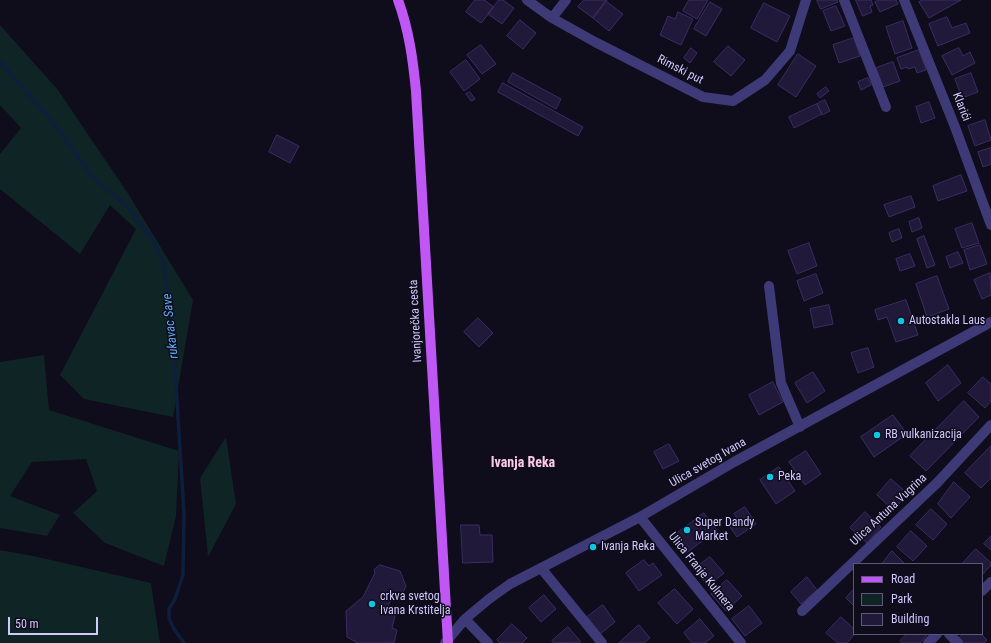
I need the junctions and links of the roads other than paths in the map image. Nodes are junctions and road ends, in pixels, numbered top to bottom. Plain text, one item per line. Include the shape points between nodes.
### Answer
1 (398, 0) edge
2 (527, 0) edge
3 (566, 0) edge
4 (806, 0) edge
5 (844, 0) edge
6 (904, 0) edge
7 (552, 18) junction
8 (886, 107) dead end
9 (991, 225) edge
10 (769, 286) dead end
11 (991, 322) edge
12 (991, 425) edge
13 (800, 427) junction
14 (640, 517) junction
15 (541, 568) junction
16 (991, 582) edge
17 (983, 590) edge
18 (802, 610) dead end
19 (465, 619) junction
20 (936, 635) edge
21 (950, 635) edge
22 (447, 642) edge
23 (488, 643) edge
24 (602, 643) edge
25 (741, 643) edge
26 (928, 643) edge
27 (958, 643) edge

1 - 22 main road, Ivanjorečka cesta via 411,47 416,91
2 - 7 street, Rimski put
3 - 7 street
4 - 7 street, Rimski put via 790,51 765,80 733,101 703,97
5 - 8 street
6 - 9 street, Klarići
10 - 13 street via 781,383
11 - 13 street, Ulica svetog Ivana
12 - 18 street, Ulica Antuna Vugrina via 937,483
13 - 14 street, Ulica svetog Ivana
14 - 15 street, Ulica svetog Ivana
14 - 25 street, Ulica Franje Kulmera
15 - 19 street, Ulica svetog Ivana via 510,584
15 - 24 street
16 - 17 street
19 - 22 street, Ulica svetog Ivana
19 - 23 street
20 - 26 street
21 - 27 street

